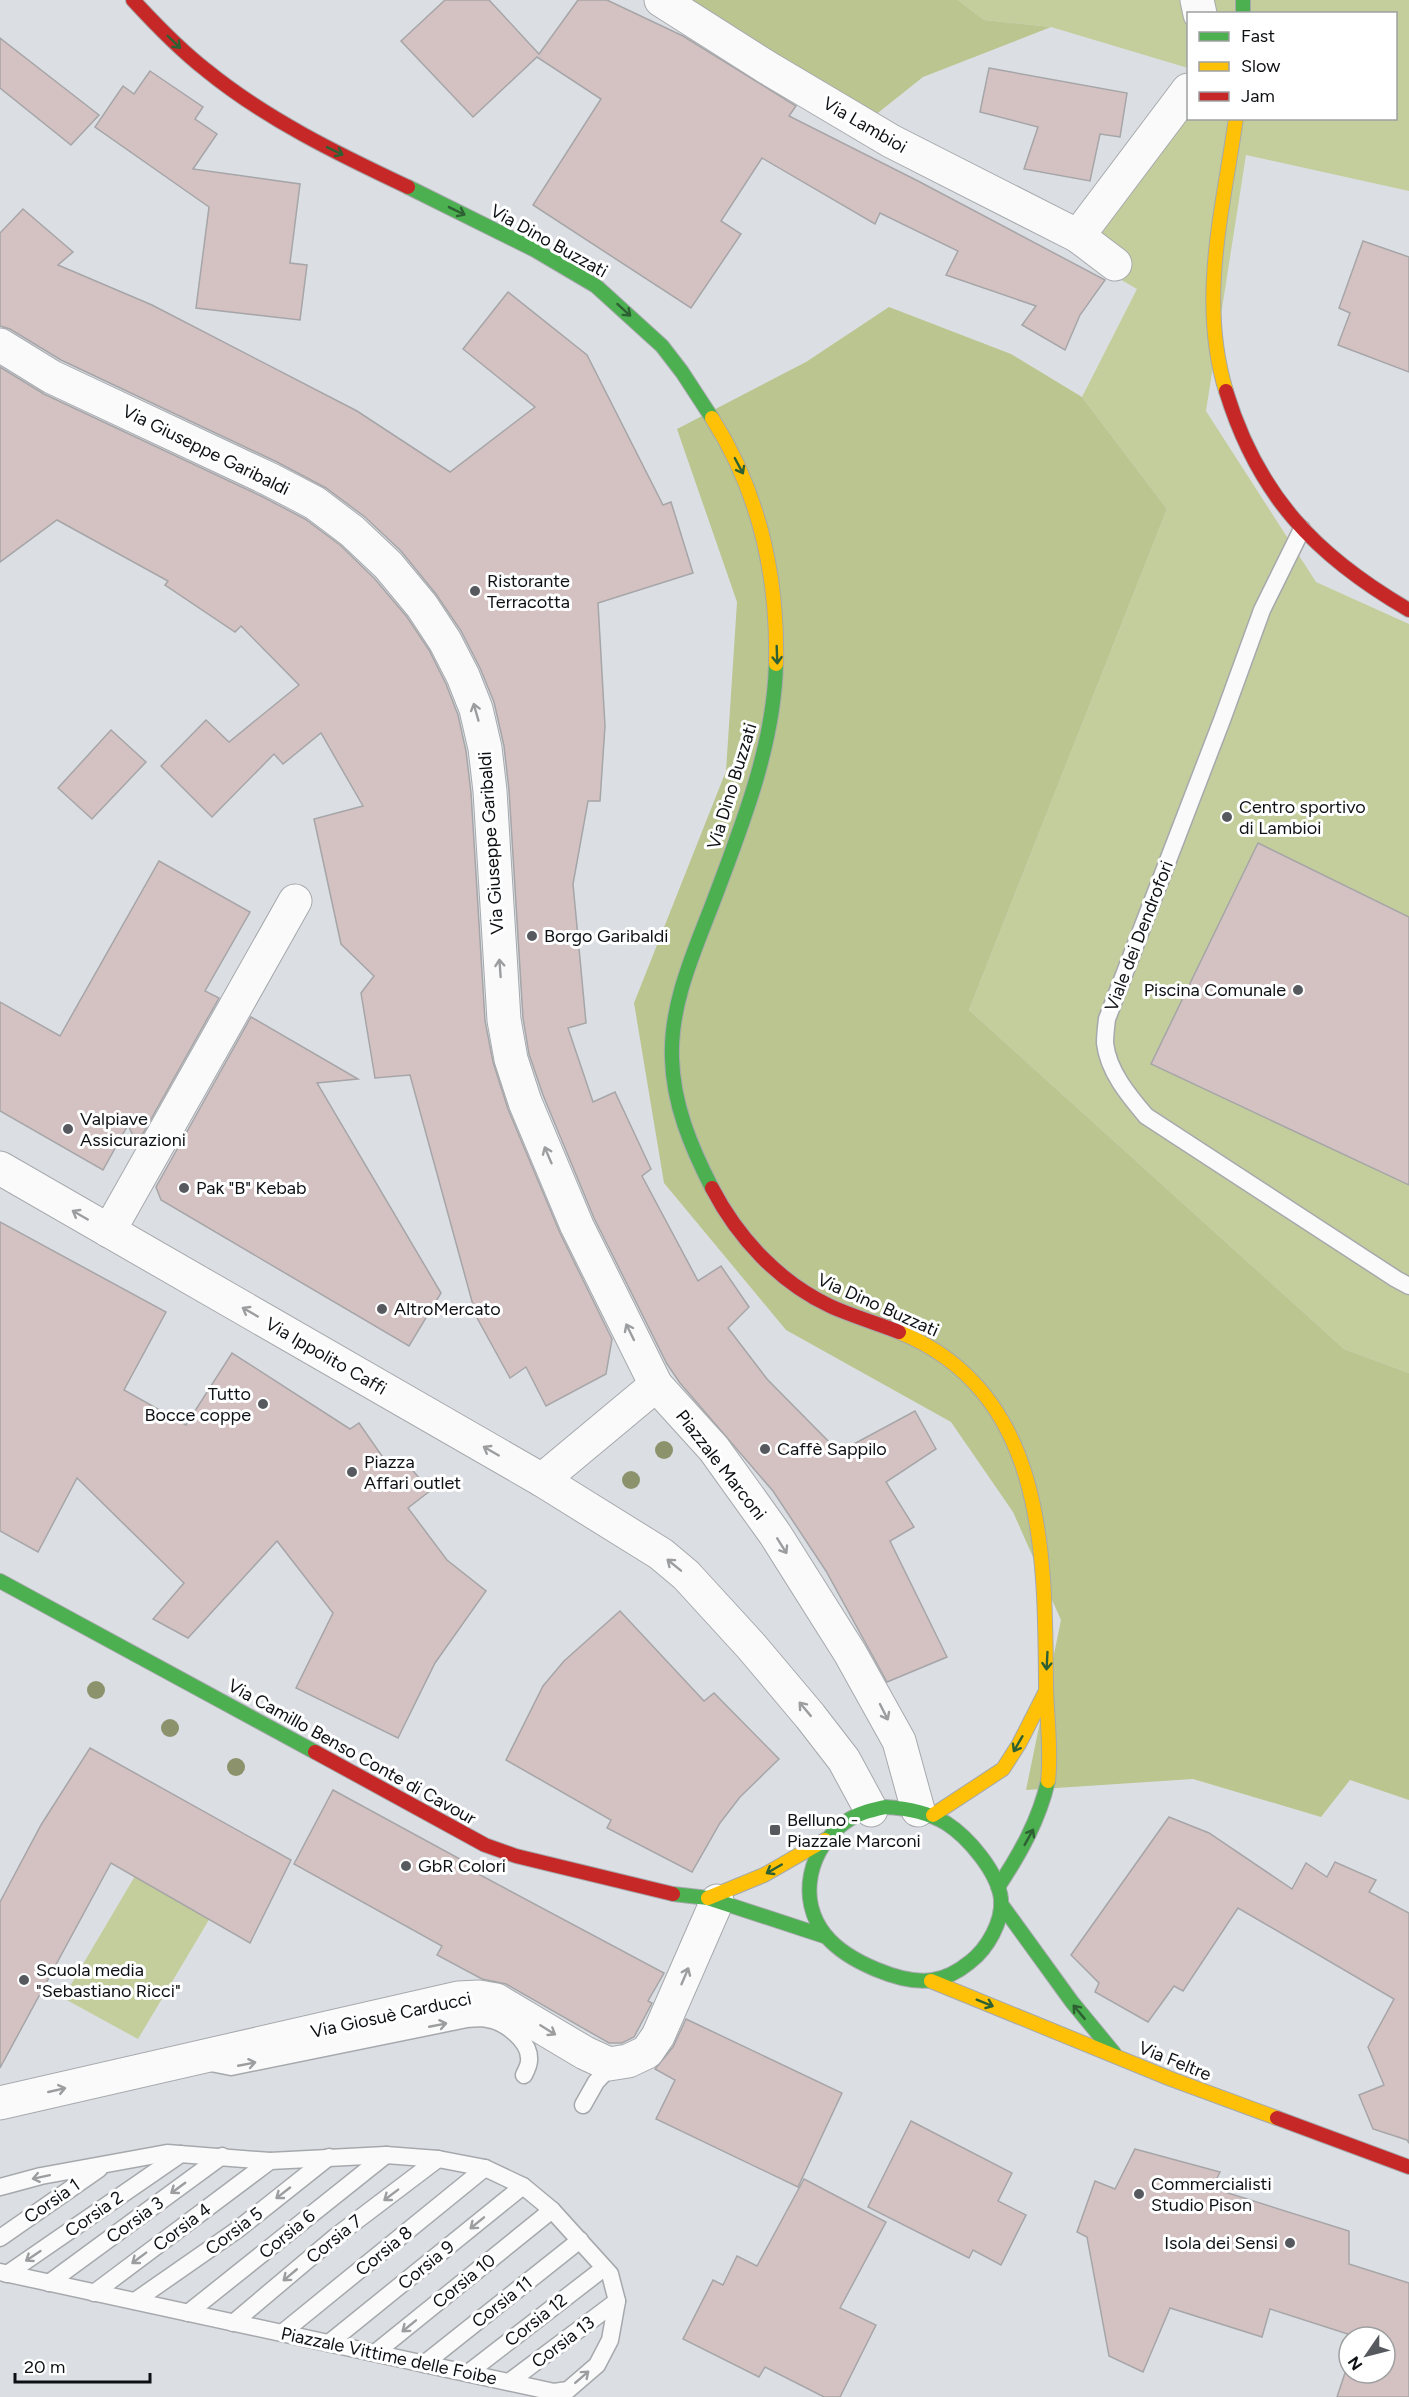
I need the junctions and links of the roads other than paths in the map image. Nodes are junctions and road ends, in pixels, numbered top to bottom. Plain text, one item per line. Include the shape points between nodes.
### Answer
1 (133, 0) edge
2 (661, 0) edge
3 (1187, 91) edge
4 (1236, 120) edge
5 (1077, 237) junction
6 (1115, 264) dead end
7 (0, 345) edge
8 (1302, 529) junction
9 (1409, 610) edge
10 (294, 901) dead end
11 (0, 1168) edge
12 (110, 1231) junction
13 (1409, 1286) edge
14 (656, 1385) junction
15 (542, 1480) junction
16 (0, 1581) edge
17 (1045, 1693) junction
18 (871, 1810) junction
19 (926, 1812) junction
20 (825, 1840) junction
21 (998, 1887) junction
22 (712, 1900) junction
23 (1001, 1904) junction
24 (827, 1937) junction
25 (931, 1981) junction
26 (1117, 2057) junction
27 (189, 2059) junction
28 (615, 2063) junction
29 (524, 2074) dead end
30 (0, 2103) edge
31 (583, 2105) dead end
32 (181, 2154) junction
33 (386, 2155) junction
34 (222, 2156) junction
35 (329, 2157) junction
36 (438, 2159) junction
37 (270, 2161) junction
38 (105, 2165) junction
39 (1409, 2167) edge
40 (485, 2168) junction
41 (523, 2186) junction
42 (0, 2187) edge
43 (552, 2210) junction
44 (0, 2238) edge
45 (580, 2240) junction
46 (604, 2268) junction
47 (4, 2273) edge
48 (49, 2283) junction
49 (94, 2293) junction
50 (135, 2301) junction
51 (617, 2301) junction
52 (188, 2313) junction
53 (233, 2322) junction
54 (282, 2333) junction
55 (329, 2343) junction
56 (375, 2353) junction
57 (424, 2364) junction
58 (468, 2373) junction
59 (509, 2382) junction

1 -> 17 main road, Via Dino Buzzati via 192,59 250,104 311,139 523,243 596,286 660,343 743,472 766,543 776,600 777,669 768,736 744,816 679,993 673,1033 673,1074 682,1119 713,1193 769,1266 825,1303 915,1339 947,1357 977,1383 999,1412 1015,1441 1029,1481 1037,1521 1048,1629
2 - 5 street, Via Lambioi via 891,141
3 - 5 street
4 - 8 main road via 1212,281 1221,378 1242,438 1270,489
5 - 6 street, Via Lambioi
14 -> 7 street, Via Giuseppe Garibaldi via 577,1226 510,1059 485,747 476,709 446,642 388,565 315,503 52,376
8 - 9 main road via 1343,566
8 - 13 lane, Viale dei Dendrofori via 1250,639 1107,1019 1105,1044 1114,1071 1146,1116
10 - 12 street
12 -> 11 street, Via Ippolito Caffi
15 -> 12 street, Via Ippolito Caffi
14 - 15 street
14 -> 19 street, Piazzale Marconi via 714,1449 775,1534 850,1653 899,1741
18 -> 15 street via 844,1761 818,1726 686,1575 661,1554
16 - 22 main road, Via Camillo Benso Conte di Cavour via 485,1845 666,1893
17 -> 19 main road via 1003,1769
21 -> 17 main road, Via Dino Buzzati via 1034,1829 1043,1803 1051,1745
18 - 19 main road via 885,1807
18 - 20 main road via 849,1820
19 - 21 main road via 963,1834
20 -> 22 main road, Via Camillo Benso Conte di Cavour
20 - 24 main road via 812,1865 809,1891 813,1911
21 - 23 main road
22 - 24 main road, Via Camillo Benso Conte di Cavour
28 -> 22 street via 647,2052 658,2036
23 - 25 main road via 983,1950 952,1974
26 -> 23 main road
24 - 25 main road via 883,1972
25 -> 26 main road, Via Feltre
26 - 39 main road, Via Feltre
27 -> 28 street, Via Giosuè Carducci via 458,1998 479,1997 496,2000 585,2053
27 -> 29 lane, Via Giosuè Carducci via 231,2067 486,2018 515,2033 525,2046 530,2060
30 -> 27 street, Via Giosuè Carducci
28 - 31 lane via 596,2082
32 - 34 lane, Piazzale Vittime delle Foibe
32 - 38 lane, Piazzale Vittime delle Foibe
32 -> 47 lane, Corsia 2
33 - 35 lane, Piazzale Vittime delle Foibe
33 - 36 lane, Piazzale Vittime delle Foibe
33 - 52 lane, Corsia 6
34 - 37 lane, Piazzale Vittime delle Foibe
34 -> 48 lane, Corsia 3
35 - 37 lane, Piazzale Vittime delle Foibe
35 -> 50 lane, Corsia 5 via 237,2230
36 - 40 lane, Piazzale Vittime delle Foibe
36 -> 53 lane, Corsia 7 via 335,2237
37 -> 49 lane, Corsia 4
38 -> 42 lane, Piazzale Vittime delle Foibe
38 - 44 lane, Corsia 1
40 - 41 lane, Piazzale Vittime delle Foibe
40 - 54 lane, Corsia 8
41 - 43 lane, Piazzale Vittime delle Foibe
41 -> 55 lane, Corsia 9
43 - 45 lane, Piazzale Vittime delle Foibe
43 -> 56 lane, Corsia 10
45 - 46 lane, Piazzale Vittime delle Foibe
45 - 57 lane, Corsia 11
46 - 51 lane, Piazzale Vittime delle Foibe via 610,2274
46 - 58 lane, Corsia 12
47 - 48 lane, Piazzale Vittime delle Foibe
48 - 49 lane, Piazzale Vittime delle Foibe
49 - 50 lane, Piazzale Vittime delle Foibe
50 - 52 lane, Piazzale Vittime delle Foibe
51 - 59 lane, Corsia 13
59 -> 51 lane, Piazzale Vittime delle Foibe via 555,2392 568,2390 597,2365 610,2340
52 - 53 lane, Piazzale Vittime delle Foibe
53 - 54 lane, Piazzale Vittime delle Foibe
54 - 55 lane, Piazzale Vittime delle Foibe
55 - 56 lane, Piazzale Vittime delle Foibe
56 - 57 lane, Piazzale Vittime delle Foibe
57 - 58 lane, Piazzale Vittime delle Foibe
58 - 59 lane, Piazzale Vittime delle Foibe

